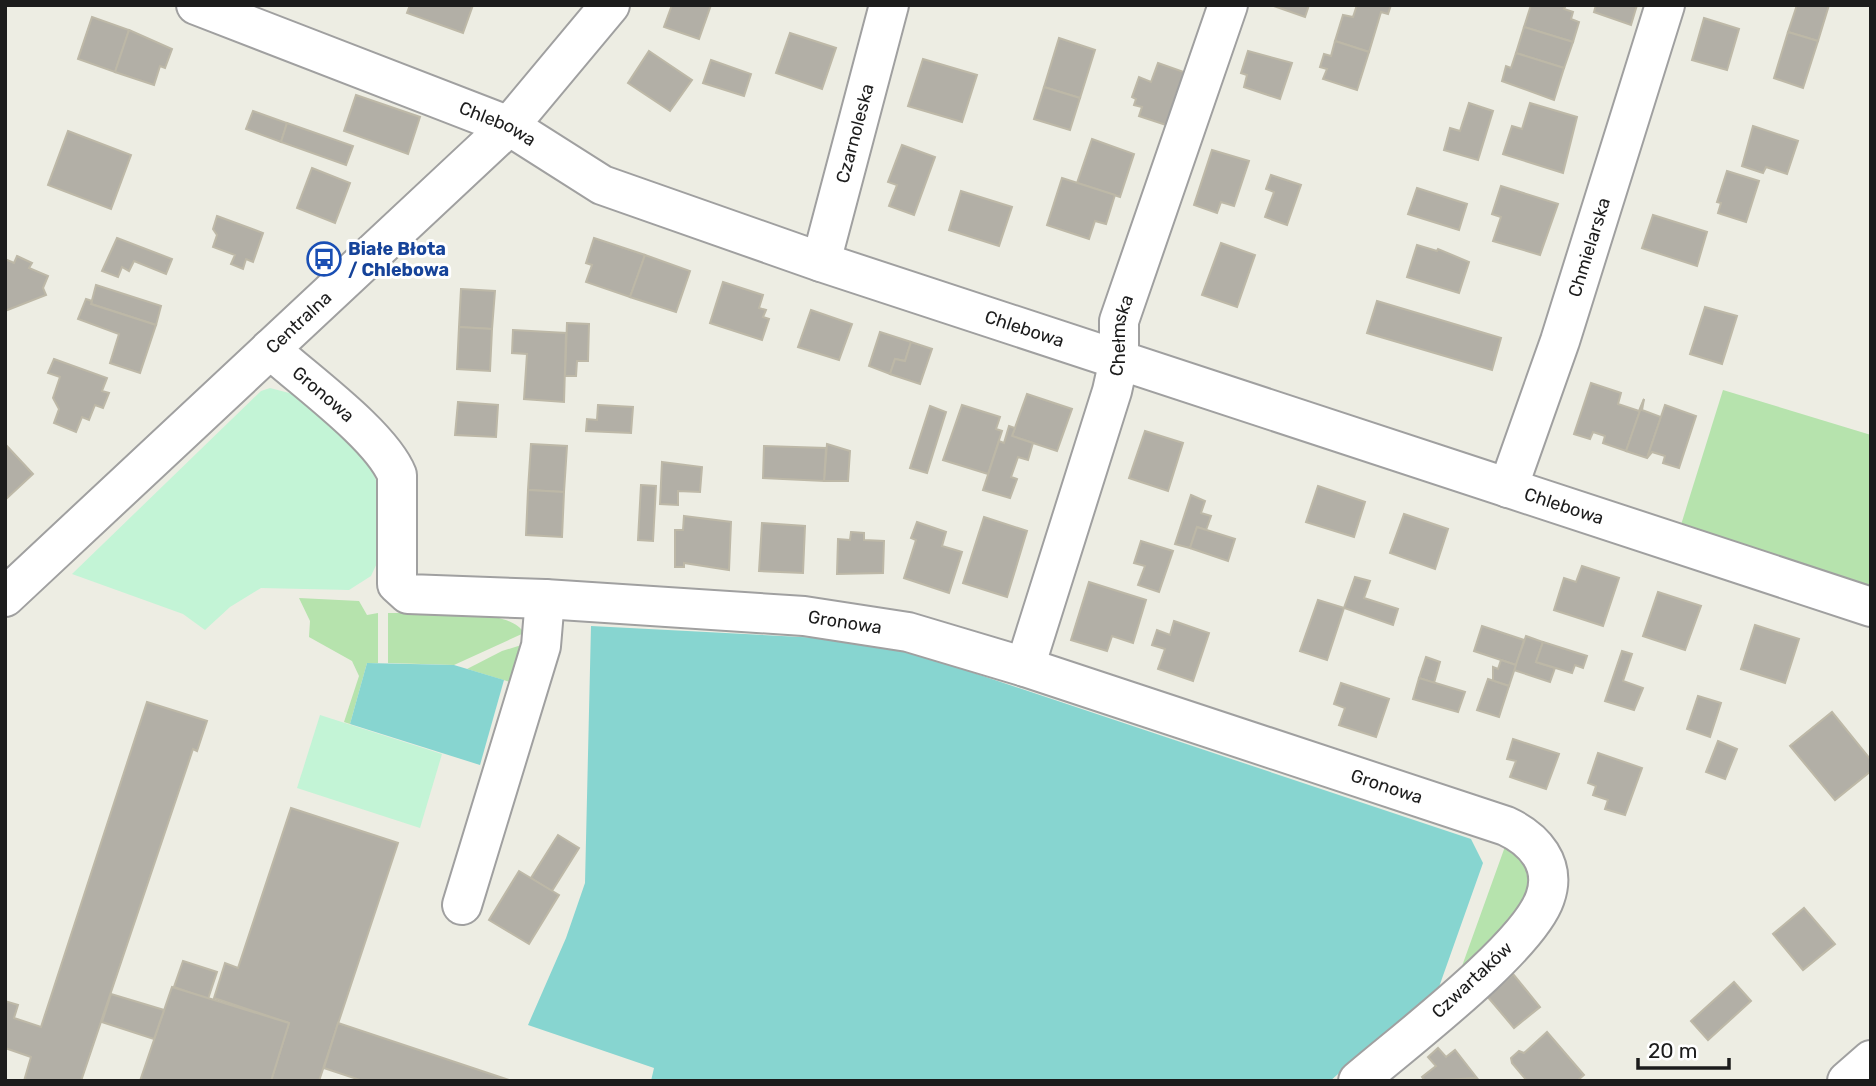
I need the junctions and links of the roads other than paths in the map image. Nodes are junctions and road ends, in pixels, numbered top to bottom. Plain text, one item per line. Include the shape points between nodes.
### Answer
1 (196, 5) edge
2 (610, 5) edge
3 (889, 5) edge
4 (1228, 5) edge
5 (1665, 5) edge
6 (509, 126) junction
7 (821, 262) junction
8 (270, 349) junction
9 (1119, 360) junction
10 (1508, 488) junction
11 (5, 597) edge
12 (545, 599) junction
13 (1871, 607) edge
14 (1025, 667) junction
15 (1543, 856) joint
16 (462, 905) dead end
17 (1871, 1060) edge
18 (1358, 1081) edge
19 (1847, 1081) edge

1 - 6 street, Chlebowa
2 - 6 street, Centralna
3 - 7 street, Czarnoleska
4 - 9 street, Chełmska via 1119,320
5 - 10 street, Chmielarska via 1560,341
6 - 7 street, Chlebowa via 602,185
6 - 8 street, Centralna
7 - 9 street, Chlebowa
8 - 11 street, Centralna
8 - 12 street, Gronowa via 363,431 392,463 397,475 396,573 401,591
9 - 10 street, Chlebowa
9 - 14 street, Chełmska
10 - 13 street, Chlebowa
12 - 14 street, Gronowa via 804,617 908,632
12 - 16 street via 541,646
14 - 15 street, Gronowa via 1506,826 1528,836
15 - 18 street, Czwartaków via 1548,875 1545,898 1529,926 1473,982
17 - 19 street

